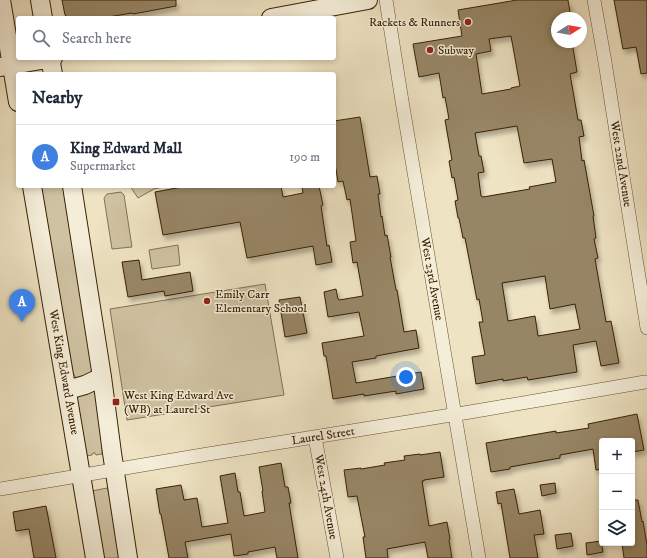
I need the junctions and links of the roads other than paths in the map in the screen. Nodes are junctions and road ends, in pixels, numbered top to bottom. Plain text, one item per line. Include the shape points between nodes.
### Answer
1 (1, 0) edge
2 (40, 0) edge
3 (368, 0) edge
4 (386, 0) edge
5 (594, 0) edge
6 (43, 16) edge
7 (282, 16) edge
8 (51, 62) edge
9 (6, 66) edge
10 (16, 96) edge
11 (32, 188) edge
12 (72, 188) edge
13 (647, 328) edge
14 (102, 378) junction
15 (646, 380) edge
16 (67, 390) junction
17 (455, 415) junction
18 (315, 437) junction
19 (115, 470) junction
20 (81, 475) junction
21 (0, 489) edge
22 (95, 558) edge
23 (128, 558) edge
24 (337, 558) edge
25 (479, 558) edge

1 - 9 main road
2 - 6 main road
3 - 7 main road
4 - 17 street, West 23rd Avenue
5 - 13 street, West 22nd Avenue
8 - 9 main road
9 - 10 main road
11 - 16 main road, West King Edward Avenue
12 - 14 main road
14 - 16 main road
14 - 19 main road
15 - 17 street, Laurel Street
16 - 20 main road, West King Edward Avenue
17 - 18 street, Laurel Street
17 - 25 street, West 23rd Avenue
18 - 19 street, Laurel Street
18 - 24 street, West 24th Avenue
19 - 20 street, Laurel Street
19 - 23 main road
20 - 21 street, Laurel Street
20 - 22 main road, West King Edward Avenue

